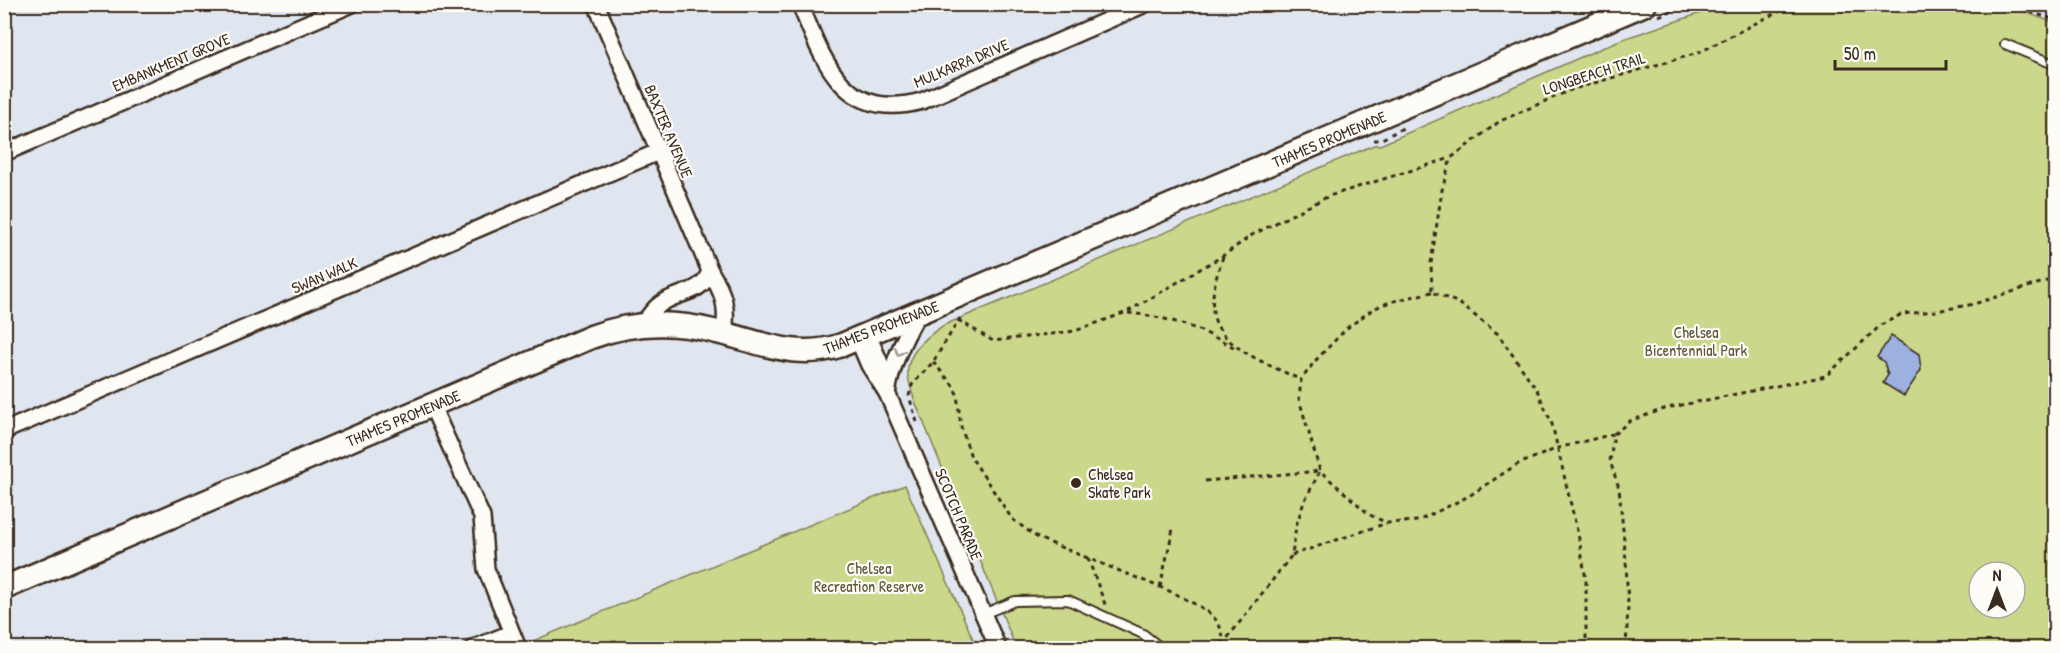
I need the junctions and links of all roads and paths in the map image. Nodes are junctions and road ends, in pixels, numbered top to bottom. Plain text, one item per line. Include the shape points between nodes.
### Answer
1 (352, 4) edge
2 (596, 4) edge
3 (800, 4) edge
4 (1145, 4) edge
5 (1685, 4) edge
6 (1793, 4) edge
7 (2014, 4) edge
8 (1649, 11) edge
9 (2055, 20) edge
10 (2005, 44) dead end
11 (2055, 65) edge
12 (1408, 125) dead end
13 (1368, 141) dead end
14 (658, 152) junction
15 (4, 153) edge
16 (1451, 158) junction
17 (1224, 255) junction
18 (710, 271) junction
19 (2055, 278) edge
20 (1432, 292) junction
21 (1127, 312) junction
22 (965, 313) dead end
23 (918, 314) junction
24 (958, 320) junction
25 (642, 325) junction
26 (718, 332) junction
27 (863, 337) junction
28 (1239, 350) junction
29 (933, 362) junction
30 (1301, 380) junction
31 (887, 393) junction
32 (432, 406) junction
33 (913, 411) dead end
34 (4, 431) edge
35 (1614, 434) junction
36 (1558, 448) junction
37 (1320, 471) junction
38 (1205, 481) dead end
39 (1387, 523) junction
40 (1173, 529) dead end
41 (1292, 555) junction
42 (1088, 558) dead end
43 (1160, 587) dead end
44 (4, 588) edge
45 (983, 614) junction
46 (1111, 620) junction
47 (511, 633) junction
48 (474, 648) edge
49 (518, 648) edge
50 (998, 648) edge
51 (1161, 648) edge
52 (1219, 648) edge
53 (1586, 648) edge
54 (1626, 648) edge

1 - 15 street, EMBANKMENT GROVE
2 - 14 street, BAXTER AVENUE
3 - 4 street, MULKARRA DRIVE via 823,59 838,82 881,105 903,106
5 - 8 path
6 - 16 path, LONGBEACH TRAIL via 1698,53 1573,89 1500,121
7 - 9 path
8 - 23 main road, THAMES PROMENADE
10 - 11 lane
12 - 13 path via 1380,140
14 - 18 street, BAXTER AVENUE
14 - 34 street, SWAN WALK
16 - 17 path, LONGBEACH TRAIL via 1329,196
16 - 20 path via 1431,263
17 - 21 path, LONGBEACH TRAIL
17 - 28 path via 1213,294 1216,325
18 - 25 street via 697,288 659,304
18 - 26 street, BAXTER AVENUE via 724,299 726,315
19 - 35 path via 1974,304 1902,314 1881,325 1826,376 1667,408 1630,421
20 - 30 path via 1373,309 1347,328
20 - 36 path via 1459,303 1498,334 1537,390
21 - 24 path, LONGBEACH TRAIL via 1075,331 993,341
21 - 28 path via 1157,316 1205,331
22 - 24 path
23 - 27 main road, THAMES PROMENADE
23 -> 31 street via 901,346
24 - 29 path
25 - 26 main road, THAMES PROMENADE via 682,325
25 - 32 main road, THAMES PROMENADE via 598,334
26 - 27 main road, THAMES PROMENADE via 800,352 827,350
27 - 31 street, SCOTCH PARADE via 880,363
28 - 30 path
29 - 33 path via 912,385 909,396
29 - 52 path via 957,394 961,427 971,456 1012,519 1038,538 1179,595 1206,610 1222,631
30 - 37 path via 1299,399
31 - 45 street, SCOTCH PARADE
32 - 44 main road, THAMES PROMENADE
32 - 47 street via 482,517 486,569
35 - 36 path
35 - 54 path via 1610,461 1619,488 1626,561
36 - 39 path via 1516,465 1469,496 1418,521
36 - 53 path via 1586,580
37 - 38 path
37 - 39 path via 1370,515
37 - 41 path via 1296,526
39 - 41 path
40 - 43 path
41 - 52 path
42 - 46 path
45 - 46 lane via 1015,601 1068,600
45 - 50 street, SCOTCH PARADE
46 - 51 lane via 1143,634
47 - 48 street
47 - 49 street

